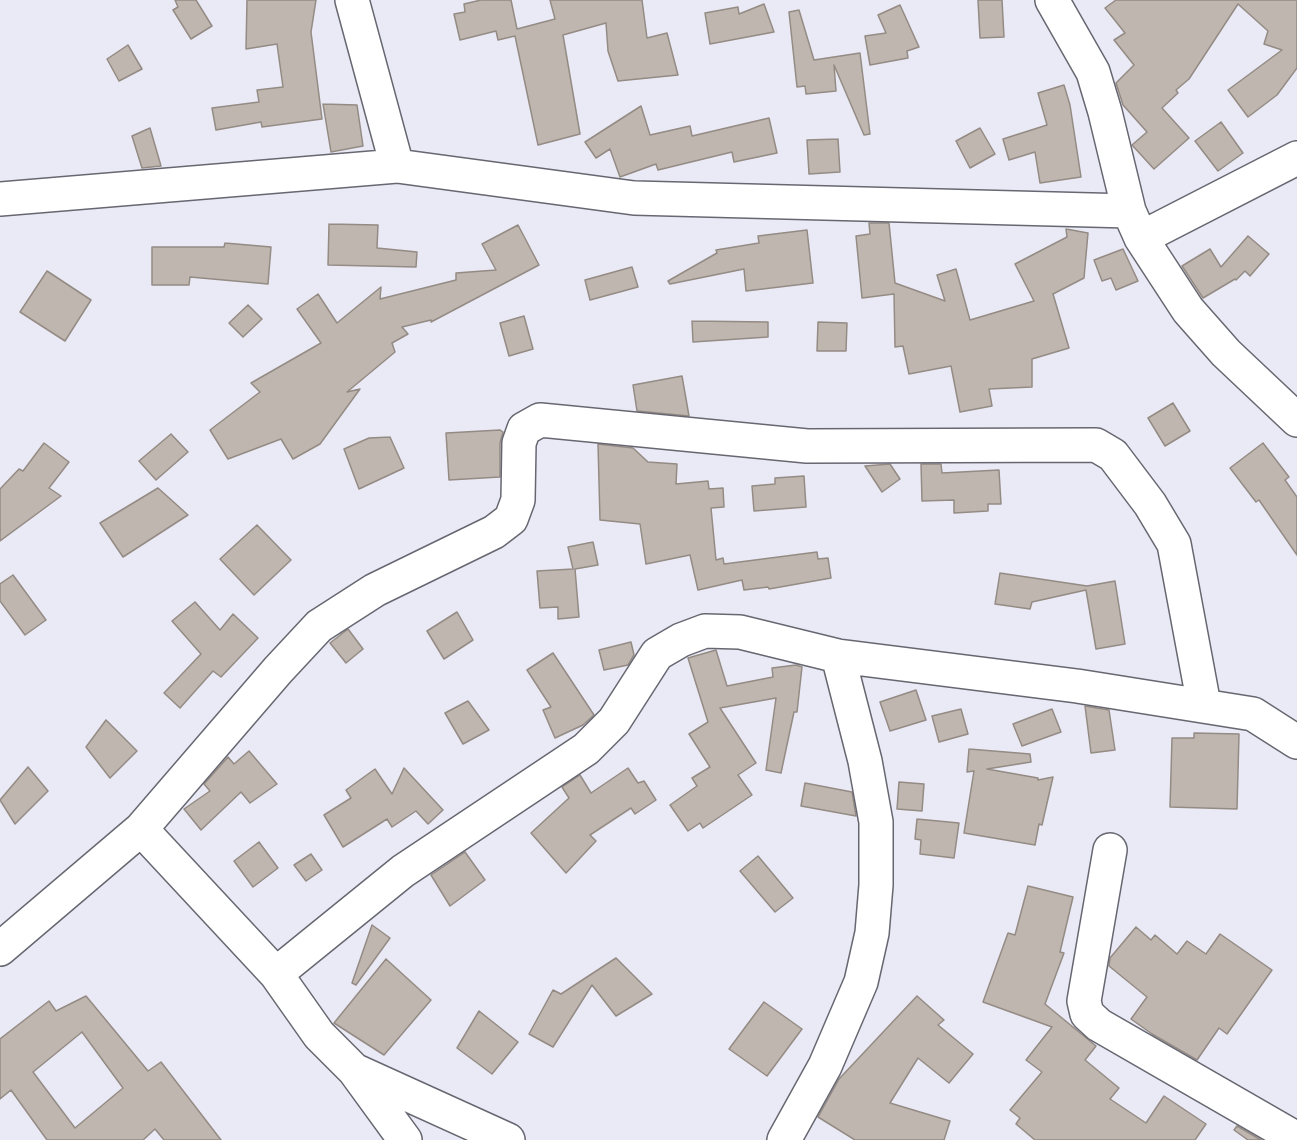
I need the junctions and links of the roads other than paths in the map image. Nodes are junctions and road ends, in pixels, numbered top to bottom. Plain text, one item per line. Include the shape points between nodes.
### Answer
1 (352, 0) edge
2 (1052, 0) edge
3 (1297, 158) edge
4 (397, 166) junction
5 (0, 199) edge
6 (1135, 224) junction
7 (1297, 420) edge
8 (838, 656) junction
9 (1204, 705) junction
10 (1297, 742) edge
11 (141, 829) junction
12 (1110, 850) dead end
13 (0, 949) edge
14 (276, 974) junction
15 (354, 1070) junction
16 (793, 1137) edge
17 (1297, 1139) edge
18 (405, 1140) edge
19 (508, 1140) edge

1 - 4 street
2 - 6 street via 1093,72
3 - 6 street
4 - 5 street
4 - 6 street via 634,198
6 - 7 street via 1188,310 1226,353
8 - 9 street
8 - 14 street via 740,632 705,631 681,640 657,654 614,721 586,749 403,871
8 - 16 street via 876,822 872,933 861,982
9 - 10 street via 1252,714
9 - 11 street via 1174,544 1113,454 1096,445 807,446 540,420 524,429 519,443 518,500 511,519 494,532 375,590 319,627
11 - 13 street
11 - 14 street
12 - 17 street via 1084,1001 1087,1014
14 - 15 street via 319,1035
15 - 18 street
15 - 19 street

